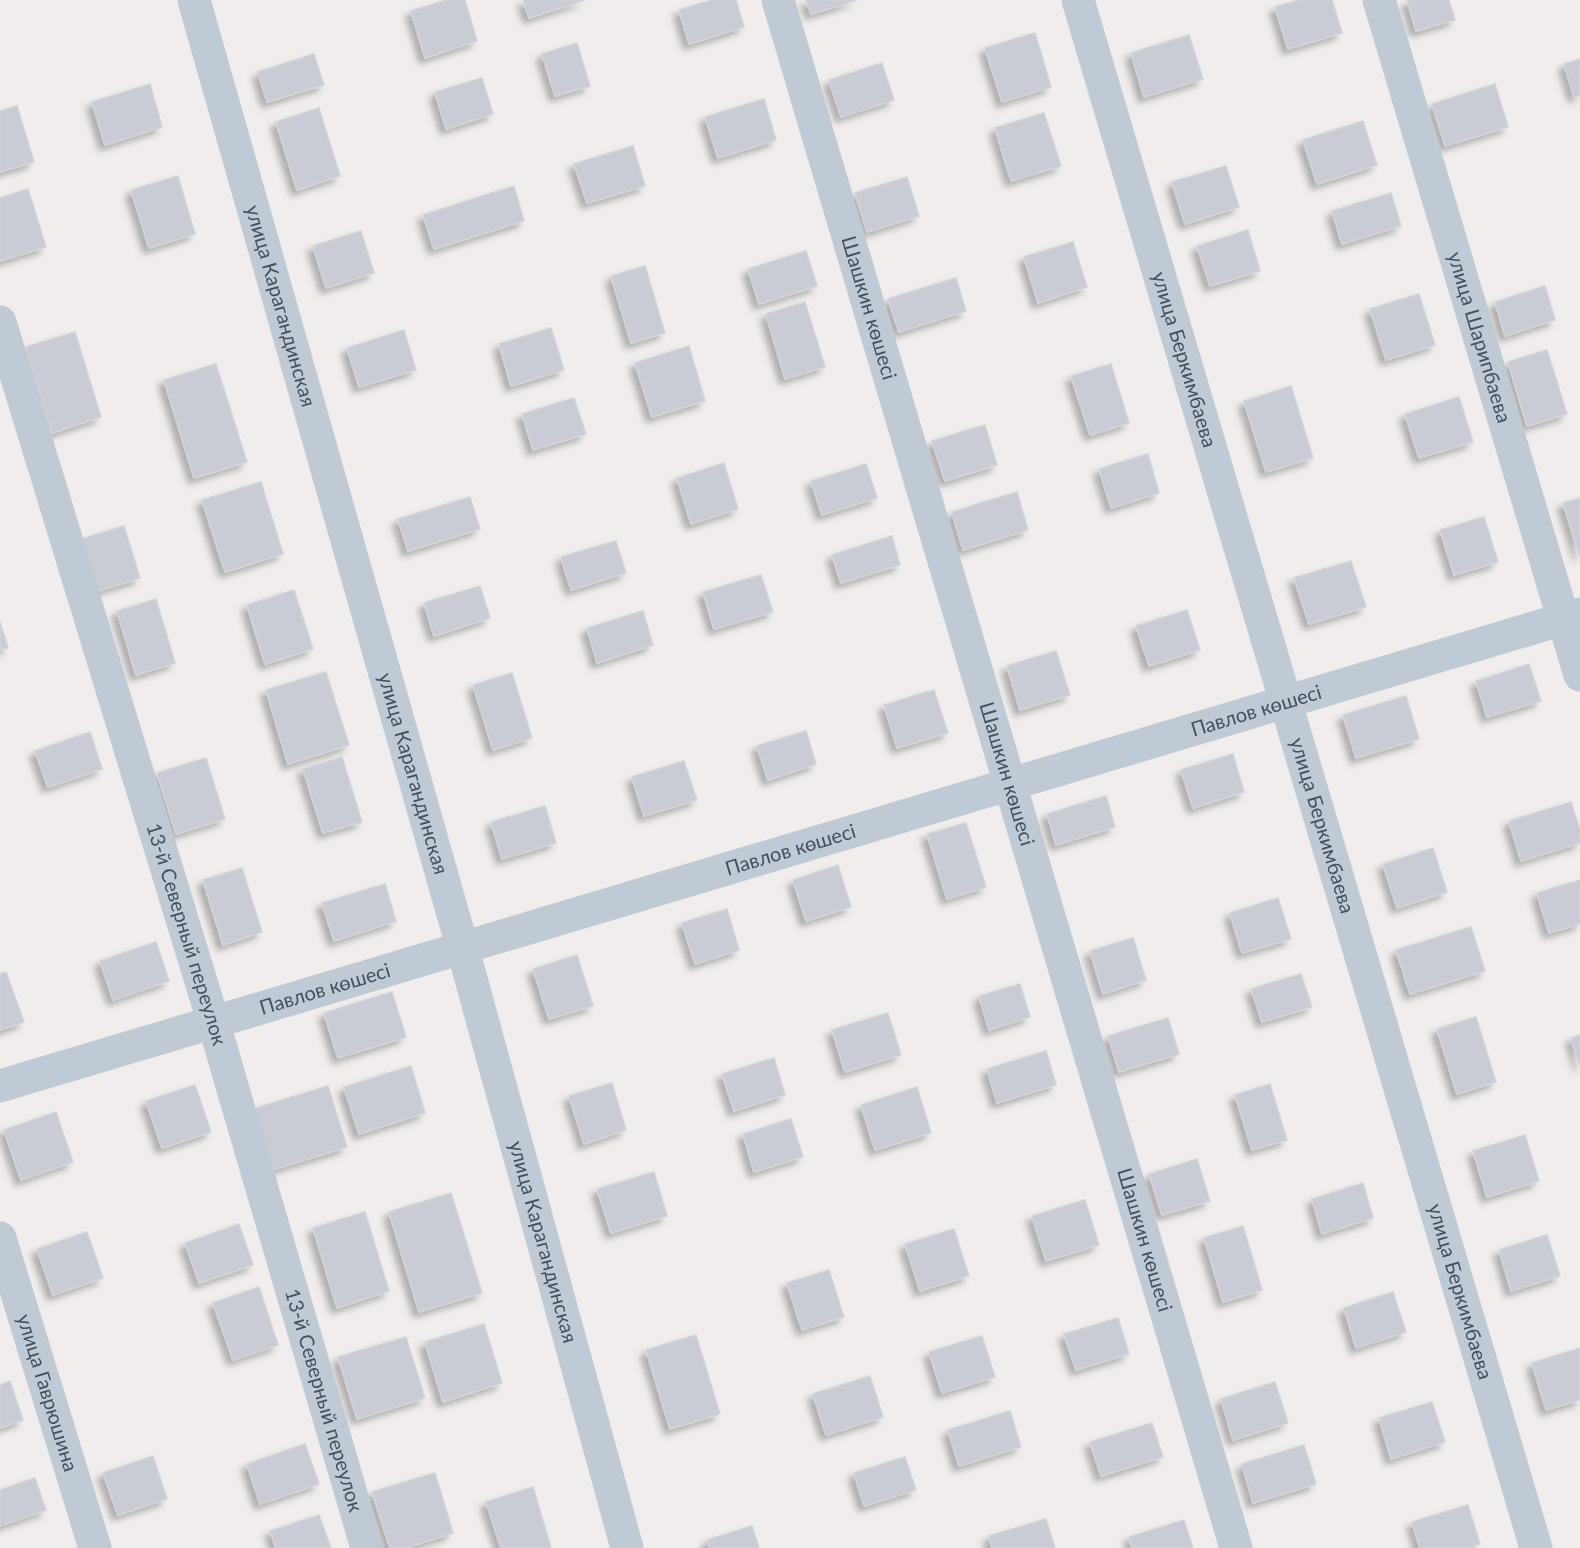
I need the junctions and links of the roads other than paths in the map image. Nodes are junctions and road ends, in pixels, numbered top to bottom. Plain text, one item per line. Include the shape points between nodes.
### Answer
1 (194, 0) edge
2 (778, 0) edge
3 (1078, 0) edge
4 (1379, 0) edge
5 (0, 322) edge
6 (1572, 616) edge
7 (1580, 675) edge
8 (1287, 703) junction
9 (1012, 784) junction
10 (462, 946) junction
11 (214, 1024) junction
12 (0, 1086) edge
13 (0, 1238) edge
14 (95, 1548) edge
15 (367, 1548) edge
16 (627, 1548) edge
17 (1236, 1548) edge
18 (1536, 1548) edge

1 - 10 street, улица Карагандинская
2 - 9 street, Шашкин көшесі
3 - 8 street, улица Беркимбаева
4 - 6 street, улица Шарипбаева
5 - 11 street, 13-й Северный переулок
6 - 7 street, улица Шарипбаева
6 - 8 street, Павлов көшесі
8 - 9 street, Павлов көшесі
8 - 18 street, улица Беркимбаева
9 - 10 street, Павлов көшесі
9 - 17 street, Шашкин көшесі
10 - 11 street, Павлов көшесі
10 - 16 street, улица Карагандинская
11 - 12 street, Павлов көшесі
11 - 15 street, 13-й Северный переулок
13 - 14 street, улица Гаврюшина

